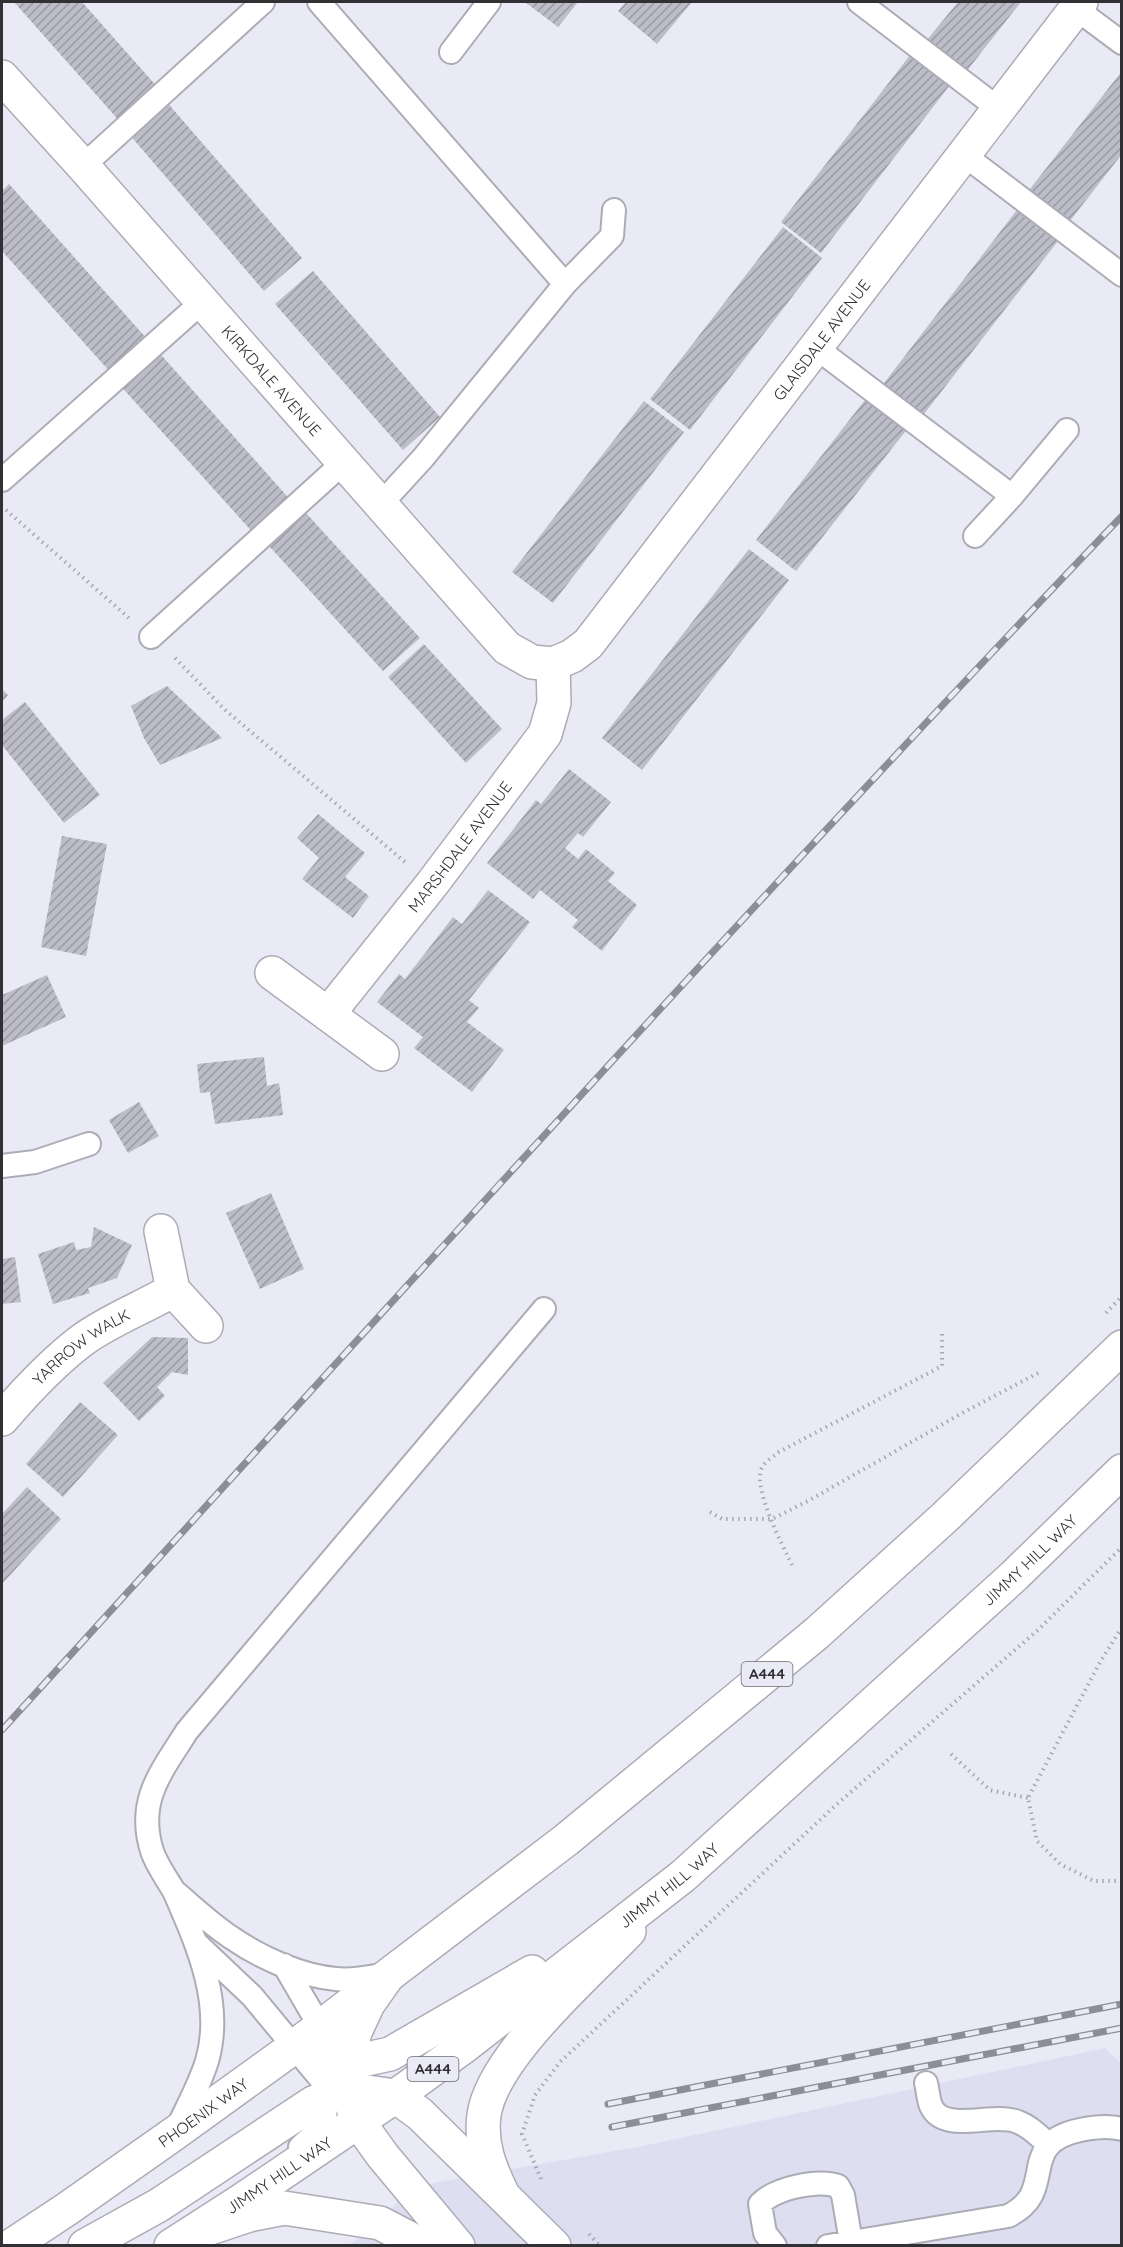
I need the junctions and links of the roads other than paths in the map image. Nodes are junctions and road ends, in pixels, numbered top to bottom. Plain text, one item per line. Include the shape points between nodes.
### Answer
1 (263, 2) edge
2 (319, 2) edge
3 (489, 2) edge
4 (859, 2) edge
5 (1078, 5) edge
6 (1122, 43) edge
7 (451, 52) dead end
8 (2, 77) edge
9 (999, 109) junction
10 (964, 154) junction
11 (82, 166) junction
12 (615, 210) dead end
13 (1122, 275) edge
14 (565, 284) junction
15 (202, 302) junction
16 (815, 348) junction
17 (1067, 430) dead end
18 (343, 463) junction
19 (2, 480) edge
20 (1012, 496) junction
21 (380, 506) junction
22 (975, 536) dead end
23 (152, 638) road end
24 (553, 664) junction
25 (272, 973) dead end
26 (328, 1014) junction
27 (382, 1054) dead end
28 (89, 1144) dead end
29 (2, 1166) edge
30 (161, 1231) dead end
31 (173, 1290) junction
32 (544, 1309) dead end
33 (206, 1326) dead end
34 (1122, 1347) edge
35 (2, 1419) edge
36 (1122, 1471) edge
37 (683, 1876) junction
38 (174, 1891) junction
39 (196, 1943) junction
40 (284, 1965) junction
41 (390, 1973) junction
42 (332, 2059) junction
43 (926, 2083) dead end
44 (405, 2101) junction
45 (357, 2120) junction
46 (1122, 2130) edge
47 (176, 2133) junction
48 (1048, 2144) junction
49 (502, 2193) junction
50 (241, 2201) junction
51 (180, 2240) edge
52 (851, 2242) junction
53 (11, 2246) edge
54 (85, 2246) edge
55 (424, 2246) edge
56 (459, 2246) edge
57 (555, 2246) edge
58 (775, 2246) edge
59 (828, 2246) edge

1 - 11 lane
2 - 14 lane
3 - 7 lane
4 - 9 lane
5 - 6 lane
5 - 9 main road, GLAISDALE AVENUE
8 - 11 main road, KIRKDALE AVENUE
9 - 10 main road, GLAISDALE AVENUE
10 - 13 lane
10 - 16 main road, GLAISDALE AVENUE
11 - 15 main road, KIRKDALE AVENUE
12 - 14 lane via 612,236
14 - 21 lane
15 - 18 main road, KIRKDALE AVENUE
15 - 19 lane
16 - 20 lane
16 - 24 main road, GLAISDALE AVENUE via 588,644
17 - 20 lane
18 - 21 main road, KIRKDALE AVENUE
18 - 23 lane
20 - 22 lane
21 - 24 main road, KIRKDALE AVENUE via 507,648 532,662
24 - 26 main road, MARSHDALE AVENUE via 554,703 545,734
25 - 26 main road
26 - 27 main road
28 - 29 lane via 35,1162
30 - 31 main road
31 - 33 main road
31 - 35 main road, YARROW WALK via 82,1341 49,1368
32 - 38 lane via 187,1731 153,1785 146,1817 152,1852
34 - 41 main road, A444 via 817,1633 566,1840
36 - 37 main road, JIMMY HILL WAY / A444 via 1014,1576
37 - 42 main road via 536,1970 390,2054
37 - 44 main road, JIMMY HILL WAY / A444 via 462,2048
37 - 49 main road via 538,2025 499,2073 489,2093 483,2134 487,2162
38 - 39 lane
38 - 40 lane via 233,1939
39 - 42 lane via 252,1996
39 - 47 lane via 211,1994 211,2029 207,2061
40 - 41 lane via 306,1974 337,1979
40 - 42 lane
41 - 42 main road, PHOENIX WAY / A444
42 - 44 main road
42 - 45 main road
42 - 47 main road, PHOENIX WAY / A444
42 - 50 lane via 324,2125
42 - 54 main road via 313,2103 159,2205
43 - 48 lane via 931,2106 946,2120 1017,2121
44 - 45 main road, JIMMY HILL WAY / A444
44 - 49 main road
45 - 50 main road, JIMMY HILL WAY / A444
45 - 56 main road via 383,2157
46 - 48 lane via 1095,2127 1070,2132
47 - 53 main road, PHOENIX WAY / A444
48 - 52 lane via 1042,2153 1035,2189 1019,2211
49 - 57 main road
50 - 51 main road, JIMMY HILL WAY / A444
51 - 55 main road via 249,2215 284,2208 380,2223
52 - 58 lane via 843,2195 838,2186 827,2182 768,2196 760,2204 765,2233
52 - 59 lane

